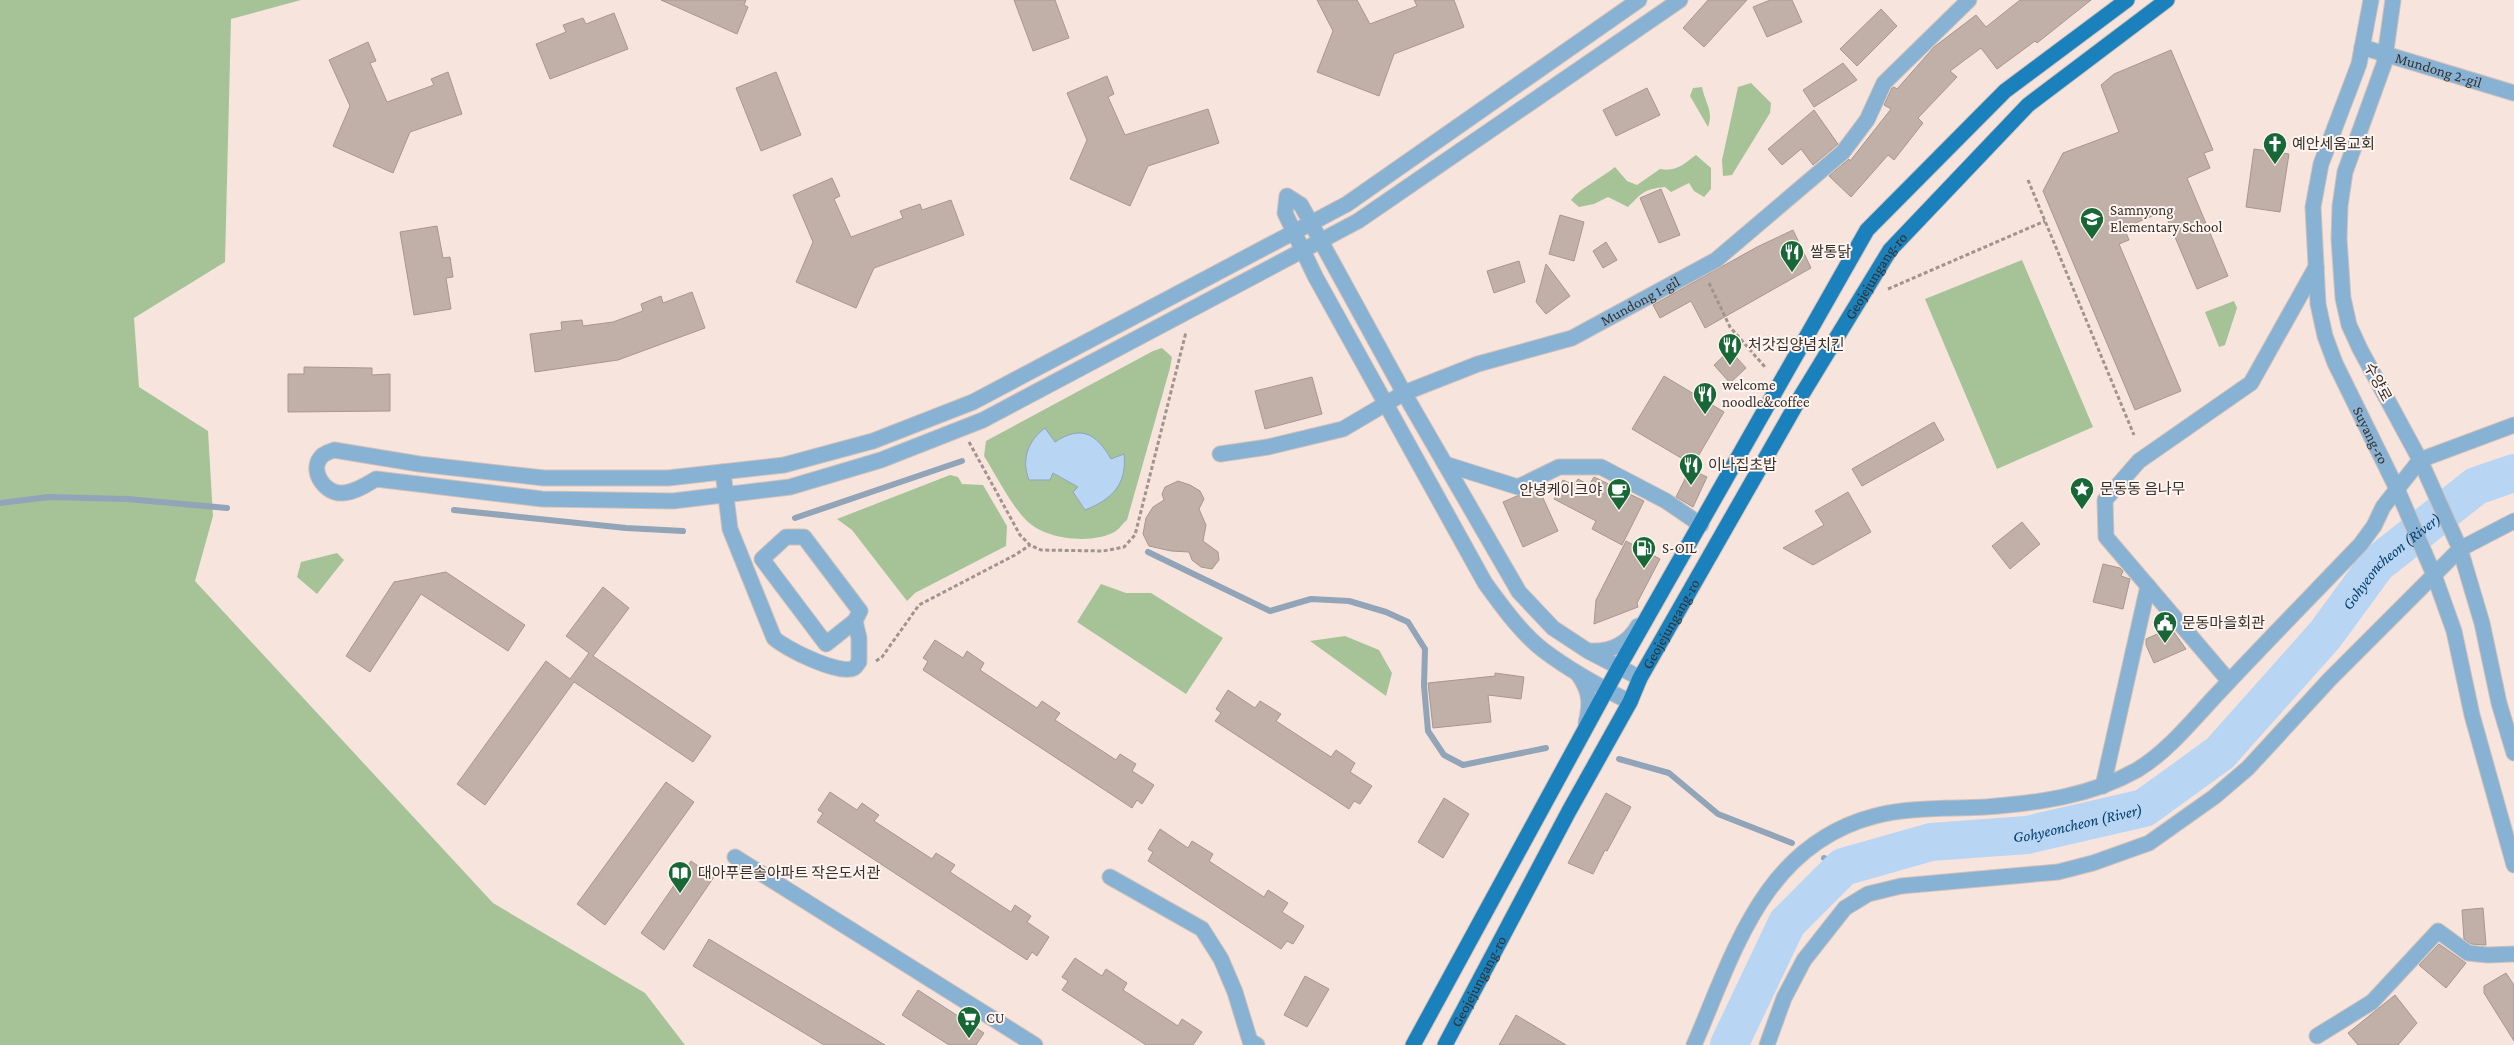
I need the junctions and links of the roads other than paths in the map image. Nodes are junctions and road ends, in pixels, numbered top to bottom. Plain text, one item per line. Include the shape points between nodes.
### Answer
1 (1640, 0) edge
2 (1680, 0) edge
3 (1968, 0) edge
4 (2127, 0) edge
5 (2167, 0) edge
6 (2371, 0) edge
7 (2393, 0) edge
8 (2362, 47) junction
9 (2386, 54) junction
10 (2514, 93) edge
11 (1311, 222) junction
12 (1294, 232) junction
13 (1321, 241) junction
14 (1302, 250) junction
15 (2316, 267) junction
16 (1404, 393) junction
17 (1384, 404) junction
18 (2514, 425) edge
19 (1220, 454) dead end
20 (2420, 460) junction
21 (1445, 464) junction
22 (723, 472) junction
23 (2397, 489) junction
24 (726, 495) junction
25 (2514, 520) edge
26 (1701, 525) junction
27 (2460, 549) junction
28 (2434, 575) junction
29 (2148, 586) junction
30 (1657, 602) junction
31 (855, 621) junction
32 (1588, 650) junction
33 (1619, 667) junction
34 (1574, 669) junction
35 (1640, 678) junction
36 (2229, 681) junction
37 (1606, 690) junction
38 (1630, 702) junction
39 (1584, 731) junction
40 (2514, 753) edge
41 (2103, 786) junction
42 (735, 857) dead end
43 (2514, 865) edge
44 (1110, 877) dead end
45 (2514, 954) edge
46 (2317, 1036) dead end
47 (1035, 1045) edge
48 (1257, 1045) edge
49 (1413, 1045) edge
50 (1445, 1045) edge
51 (1694, 1045) edge
52 (1767, 1045) edge

1 - 11 street via 1347,204
2 - 13 street via 1358,221
3 - 16 street, Mundong 1-gil via 1884,83 1867,120 1843,152 1716,260 1572,338 1478,364
4 - 26 main road, Geojejungang-ro via 2004,91 1868,230
5 - 35 main road, Geojejungang-ro via 2028,105 1890,250 1801,396
6 - 8 street, Suyang-ro
7 - 9 street, 수양로
8 - 9 street, Mundong 2-gil
8 - 15 street, Suyang-ro via 2359,64 2321,164 2313,208
9 - 10 street, Mundong 2-gil
9 - 20 street, 수양로 via 2345,172 2339,239 2343,298 2349,325 2360,350
11 - 12 street
11 - 12 street via 1301,205 1287,196 1285,213
11 - 13 street
12 - 14 street
12 - 22 street via 973,402 874,441 784,465
13 - 14 street
13 - 16 street
14 - 17 street
14 - 24 street via 983,420 881,460 790,487
15 - 23 street, Suyang-ro via 2318,304 2325,336
15 - 29 street via 2251,383 2139,461 2105,500 2106,536
16 - 17 street, Mundong 1-gil
16 - 21 street
17 - 19 street, Mundong 1-gil via 1343,429 1268,447
17 - 34 street via 1490,591 1543,650
18 - 20 street
20 - 23 street
20 - 27 street, 수양로
21 - 26 street via 1518,487 1558,467 1601,467
21 - 32 street via 1519,592 1553,628
22 - 24 street
22 - 24 street via 668,478 544,478 419,464 334,450 323,455 318,465 318,477 325,488 343,494 376,479 542,500 673,502
23 - 28 street, Suyang-ro
23 - 36 street via 2360,545
24 - 31 street via 730,529 774,638 782,646 829,666 845,670 854,668 859,662
25 - 27 street
26 - 30 main road, Geojejungang-ro
27 - 28 street
27 - 40 street, 수양로
28 - 43 street, Suyang-ro via 2454,631 2472,715
28 - 52 street via 2330,679 2248,768 2214,797 2149,843 2058,872 1901,886 1868,894 1845,908 1804,960 1784,998
29 - 36 street
29 - 41 street
30 - 32 street via 1627,640 1610,649
30 - 33 main road, Geojejungang-ro
31 - 31 street via 860,611 804,537 786,537 762,559 826,644
32 - 33 street
33 - 35 street
33 - 37 main road, Geojejungang-ro
34 - 37 street
34 - 39 street via 1587,686 1590,700
35 - 38 main road, Geojejungang-ro
36 - 41 street via 2163,750 2138,769
37 - 38 street
37 - 39 main road, Geojejungang-ro
38 - 50 main road, Geojejungang-ro
39 - 49 main road, Geojejungang-ro
41 - 51 street via 2041,801 1875,816 1817,842 1772,883 1756,908
42 - 47 street
44 - 48 street via 1202,929 1221,959 1250,1041
45 - 46 street via 2468,953 2438,931 2372,1002

